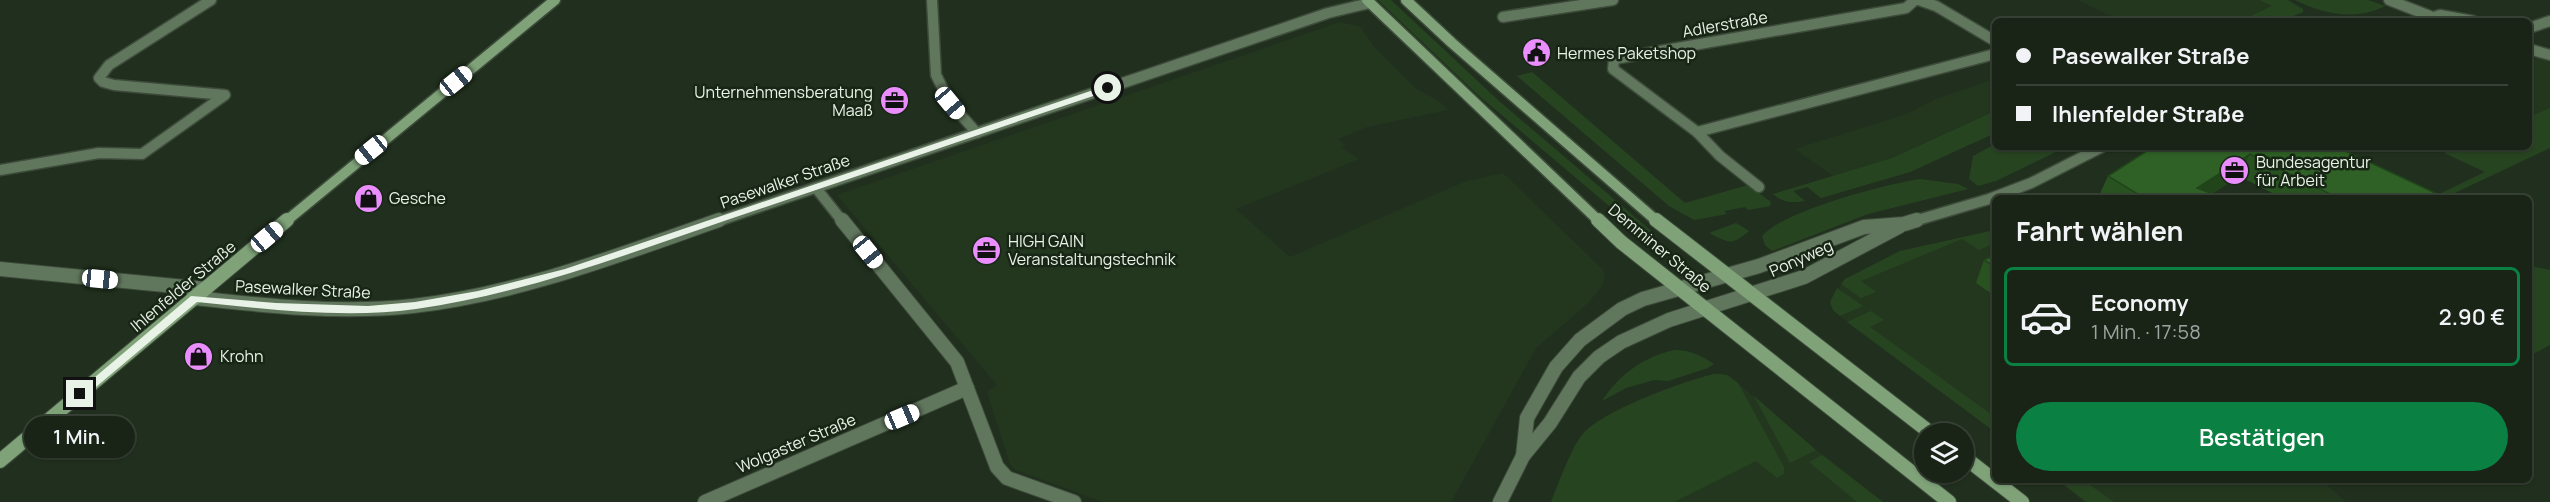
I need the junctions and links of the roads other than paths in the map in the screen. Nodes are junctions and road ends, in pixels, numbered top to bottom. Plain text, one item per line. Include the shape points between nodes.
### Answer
1 (211, 0) edge
2 (555, 0) edge
3 (932, 0) edge
4 (1406, 0) edge
5 (1613, 0) edge
6 (1917, 0) edge
7 (2389, 0) edge
8 (1369, 2) edge
9 (1503, 17) dead end
10 (2426, 18) edge
11 (2459, 18) edge
12 (2550, 21) edge
13 (2532, 27) edge
14 (1992, 39) edge
15 (2532, 50) edge
16 (1992, 55) edge
17 (2550, 55) edge
18 (1697, 132) junction
19 (977, 133) junction
20 (2096, 150) edge
21 (0, 170) edge
22 (1759, 187) dead end
23 (816, 188) junction
24 (1997, 195) edge
25 (1992, 196) edge
26 (1904, 224) junction
27 (0, 269) edge
28 (1725, 275) junction
29 (206, 289) junction
30 (1680, 289) junction
31 (1751, 295) junction
32 (195, 298) junction
33 (1706, 309) junction
34 (968, 388) junction
35 (1918, 423) edge
36 (1523, 456) junction
37 (0, 461) edge
38 (1974, 465) edge
39 (1992, 479) edge
40 (1998, 483) edge
41 (705, 502) edge
42 (1074, 502) edge
43 (1500, 502) edge
44 (1948, 502) edge
45 (2022, 502) edge

1 - 21 street via 109,65 99,78 114,85 225,96 142,154 116,152
2 - 29 main road, Ihlenfelder Straße
3 - 19 street via 936,75 950,103
4 - 28 main road, Demminer Straße via 1667,230
5 - 9 street
6 - 14 street, Adlerstraße via 1936,6
6 - 18 street, Adlerstraße via 1906,8 1614,59 1614,69
7 - 10 street
8 - 19 street, Pasewalker Straße
8 - 30 main road, Demminer Straße via 1621,242
10 - 11 street
12 - 13 street
15 - 17 street
16 - 18 street
18 - 22 street, Adlerstraße
19 - 23 street, Pasewalker Straße
20 - 24 street, Ponyweg
23 - 32 street, Pasewalker Straße via 568,271 462,298 368,309
23 - 34 street via 957,362
25 - 26 street, Ponyweg
26 - 28 street, Ponyweg via 1864,227
26 - 31 street, Ponyweg via 1804,277
27 - 29 street
28 - 30 street, Ponyweg
28 - 31 main road, Demminer Straße
29 - 32 main road, Ihlenfelder Straße
30 - 33 main road, Demminer Straße
30 - 36 street, Ponyweg via 1622,309 1580,340 1556,367 1527,418
31 - 33 street, Ponyweg
31 - 35 main road, Demminer Straße
32 - 37 main road, Ihlenfelder Straße
33 - 36 street, Ponyweg via 1647,329 1599,357 1579,377
33 - 44 main road, Demminer Straße
34 - 41 street, Wolgaster Straße
34 - 42 street via 997,467 1007,477
36 - 43 street
38 - 39 main road
40 - 45 main road

